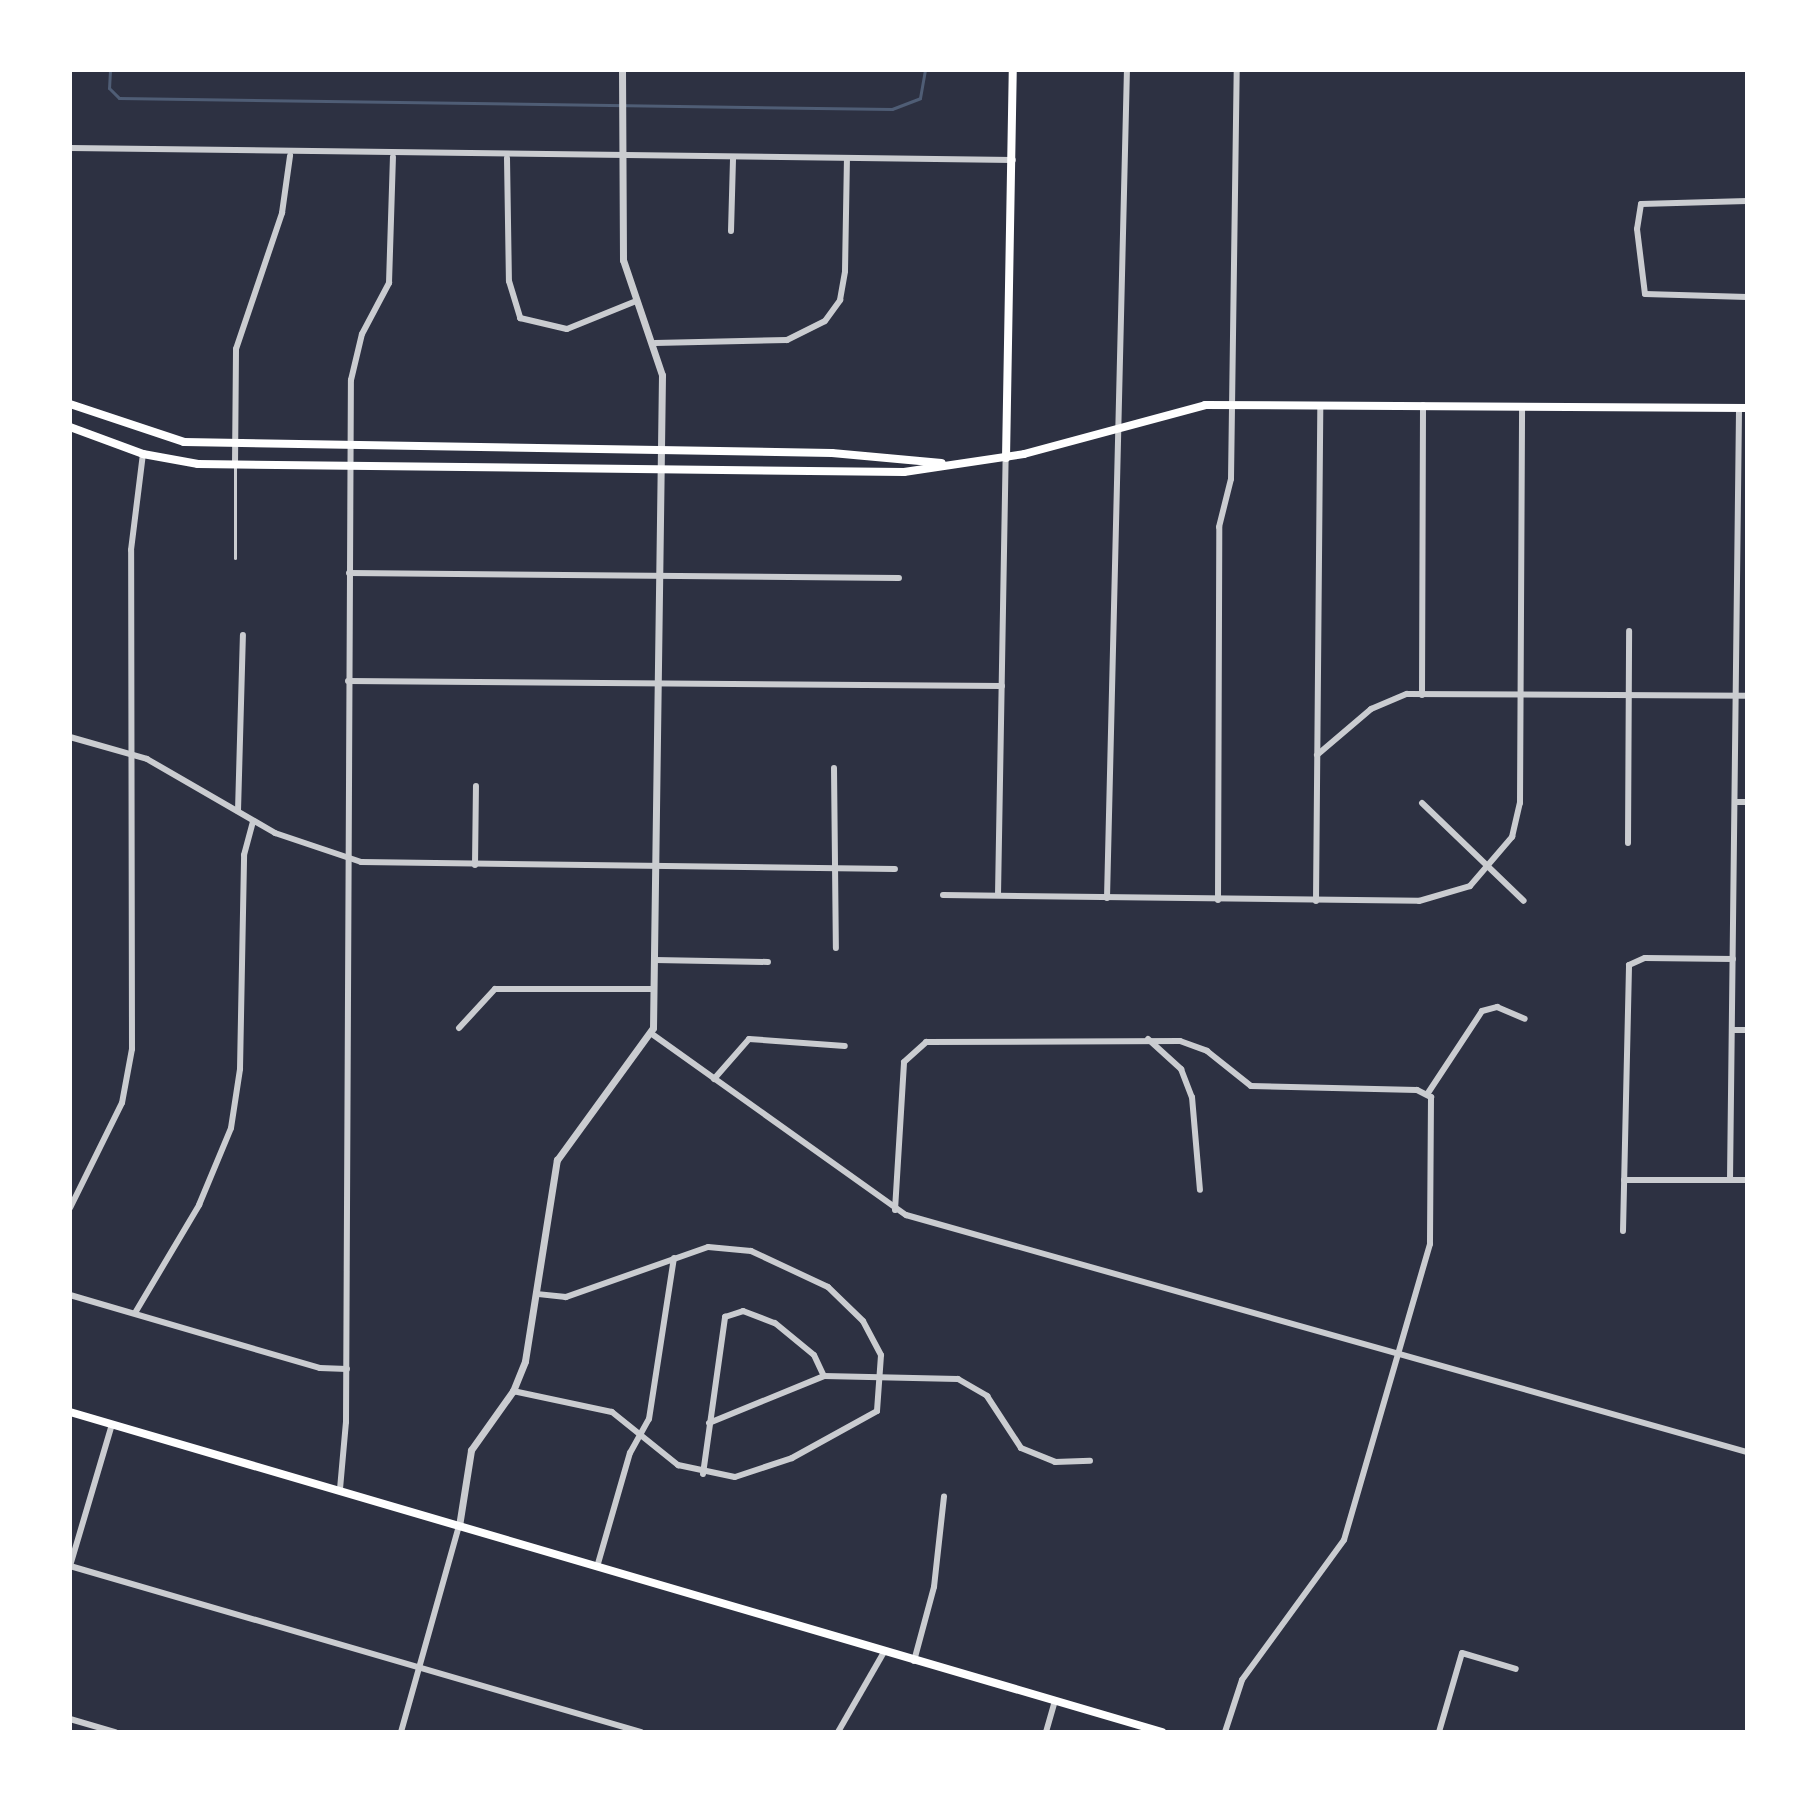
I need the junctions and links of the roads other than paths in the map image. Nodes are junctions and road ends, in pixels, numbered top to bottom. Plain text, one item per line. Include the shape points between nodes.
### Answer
1 (622, 70) edge
2 (1013, 70) edge
3 (1127, 70) edge
4 (1237, 70) edge
5 (70, 148) edge
6 (290, 156) junction
7 (393, 157) junction
8 (507, 158) junction
9 (621, 159) junction
10 (733, 159) junction
11 (847, 159) junction
12 (1013, 160) junction
13 (1747, 201) edge
14 (731, 231) dead end
15 (1747, 297) edge
16 (636, 301) junction
17 (655, 343) junction
18 (1232, 403) junction
19 (70, 404) edge
20 (1320, 404) junction
21 (1423, 405) junction
22 (1522, 406) junction
23 (1743, 408) edge
24 (1123, 424) junction
25 (70, 427) edge
26 (234, 445) junction
27 (351, 446) junction
28 (661, 449) junction
29 (143, 454) junction
30 (1006, 458) junction
31 (947, 464) junction
32 (235, 465) junction
33 (350, 465) junction
34 (661, 468) junction
35 (235, 558) dead end
36 (349, 573) junction
37 (660, 576) junction
38 (899, 578) dead end
39 (1629, 631) dead end
40 (243, 635) dead end
41 (348, 681) junction
42 (658, 683) junction
43 (1002, 686) junction
44 (1422, 695) junction
45 (1520, 695) junction
46 (1629, 695) junction
47 (1736, 696) junction
48 (1747, 696) edge
49 (70, 737) edge
50 (130, 752) junction
51 (1317, 755) junction
52 (834, 768) dead end
53 (476, 786) dead end
54 (1735, 802) junction
55 (1747, 802) edge
56 (1422, 803) dead end
57 (238, 811) junction
58 (253, 821) junction
59 (1628, 843) dead end
60 (349, 860) junction
61 (475, 865) junction
62 (656, 867) junction
63 (1490, 867) junction
64 (836, 869) junction
65 (895, 869) dead end
66 (943, 895) dead end
67 (998, 895) junction
68 (1107, 898) junction
69 (1218, 900) junction
70 (1316, 901) junction
71 (1524, 901) dead end
72 (836, 948) dead end
73 (1733, 959) junction
74 (655, 960) junction
75 (768, 962) dead end
76 (654, 989) junction
77 (1525, 1019) dead end
78 (459, 1028) dead end
79 (1732, 1030) junction
80 (1747, 1030) edge
81 (652, 1034) junction
82 (1148, 1039) junction
83 (845, 1046) dead end
84 (714, 1079) junction
85 (1428, 1093) junction
86 (1624, 1180) junction
87 (1730, 1180) junction
88 (1747, 1180) edge
89 (1200, 1190) dead end
90 (70, 1208) edge
91 (895, 1210) junction
92 (1623, 1231) dead end
93 (674, 1258) junction
94 (536, 1294) junction
95 (70, 1295) edge
96 (135, 1313) junction
97 (1398, 1355) junction
98 (347, 1369) junction
99 (824, 1376) junction
100 (883, 1380) junction
101 (513, 1391) junction
102 (70, 1412) edge
103 (709, 1423) junction
104 (112, 1424) junction
105 (641, 1435) junction
106 (1747, 1452) edge
107 (1090, 1461) dead end
108 (703, 1474) junction
109 (340, 1489) junction
110 (944, 1497) dead end
111 (459, 1526) junction
112 (70, 1566) edge
113 (597, 1567) junction
114 (884, 1652) junction
115 (914, 1661) junction
116 (419, 1668) junction
117 (1516, 1669) dead end
118 (1055, 1701) junction
119 (70, 1719) edge
120 (115, 1732) edge
121 (401, 1732) edge
122 (641, 1732) edge
123 (838, 1732) edge
124 (1046, 1732) edge
125 (1162, 1732) edge
126 (1225, 1732) edge
127 (1439, 1732) edge

1 - 9 street
2 - 12 main road
3 - 24 street
4 - 18 street
5 - 6 street
6 - 7 street
6 - 26 street via 282,213 237,340
7 - 8 street
7 - 27 street via 389,283 352,361
8 - 9 street
8 - 16 street via 509,281 520,318 567,329
9 - 10 street
9 - 16 street via 623,260
10 - 11 street
10 - 14 street
11 - 12 street
11 - 17 street via 845,271 840,300 825,321 787,340
12 - 30 main road
13 - 15 street via 1641,204 1637,229 1645,294
16 - 17 street
17 - 28 street
18 - 20 main road
18 - 24 main road
18 - 69 street via 1231,479 1219,527
19 - 26 main road via 150,435
20 - 21 main road
20 - 51 street
21 - 22 main road
21 - 44 street
22 - 23 main road
22 - 45 street
23 - 47 street
24 - 30 main road
24 - 68 street via 1122,506 1110,551
25 - 29 main road
26 - 27 main road
26 - 32 street
27 - 28 main road
27 - 33 street
28 - 31 main road via 917,457
28 - 34 street
29 - 32 main road
29 - 50 street via 131,550
30 - 31 main road
30 - 43 street
31 - 34 main road via 904,472
32 - 33 main road
32 - 35 lane
33 - 34 main road
33 - 36 street
34 - 37 street
36 - 37 street
36 - 41 street
37 - 38 street
37 - 42 street
39 - 46 street
40 - 57 street
41 - 42 street
41 - 60 street
42 - 43 street
42 - 62 street
43 - 67 street
44 - 45 street
44 - 51 street via 1371,709
45 - 46 street
45 - 63 street via 1518,822
46 - 47 street
46 - 59 street
47 - 48 street
47 - 54 street
49 - 50 street
50 - 57 street
50 - 90 street via 135,1004 128,1077 100,1159
51 - 70 street
52 - 64 street
53 - 61 street
54 - 55 street
54 - 73 street
56 - 63 street
57 - 58 street
58 - 60 street
58 - 96 street via 244,855 240,1069 231,1128 199,1205
60 - 61 street
60 - 98 street
61 - 62 street
62 - 64 street
62 - 74 street
63 - 70 street via 1470,886 1436,899
63 - 71 street
64 - 65 street
64 - 72 street
66 - 67 street
67 - 68 street
68 - 69 street
69 - 70 street
73 - 79 street
73 - 86 street via 1645,958 1629,965
74 - 75 street
74 - 76 street
76 - 78 street via 495,989
76 - 81 street
77 - 85 street via 1497,1007 1482,1011
79 - 80 street
79 - 87 street
81 - 84 street
81 - 94 street via 557,1160
82 - 85 street via 1207,1051 1251,1086
82 - 89 street via 1181,1069 1192,1097
82 - 91 street via 936,1040 909,1051
83 - 84 street via 749,1039
84 - 91 street
85 - 97 street via 1433,1102 1432,1233
86 - 87 street
86 - 92 street
87 - 88 street
91 - 97 street
93 - 94 street via 566,1297
93 - 100 street via 737,1248 817,1280 875,1338
93 - 105 street
94 - 101 street
95 - 96 street
96 - 98 street via 320,1368
97 - 106 street
97 - 126 street via 1344,1540 1242,1680
98 - 109 street
99 - 100 street
99 - 103 street
99 - 103 street via 797,1338 751,1312 733,1311 725,1317
100 - 107 street via 969,1383 987,1396 1021,1448 1055,1462
100 - 108 street via 870,1420 758,1473
101 - 105 street via 603,1409
101 - 111 street via 471,1450
102 - 104 main road
103 - 108 street
104 - 109 main road
104 - 112 street
105 - 108 street via 678,1465
105 - 113 street
109 - 111 main road
110 - 115 street via 934,1587
111 - 113 main road
111 - 116 street
112 - 116 street
113 - 114 main road
114 - 115 main road
114 - 123 street
115 - 118 main road
116 - 121 street
116 - 122 street
117 - 127 street via 1462,1653
118 - 124 street
118 - 125 main road
119 - 120 street

